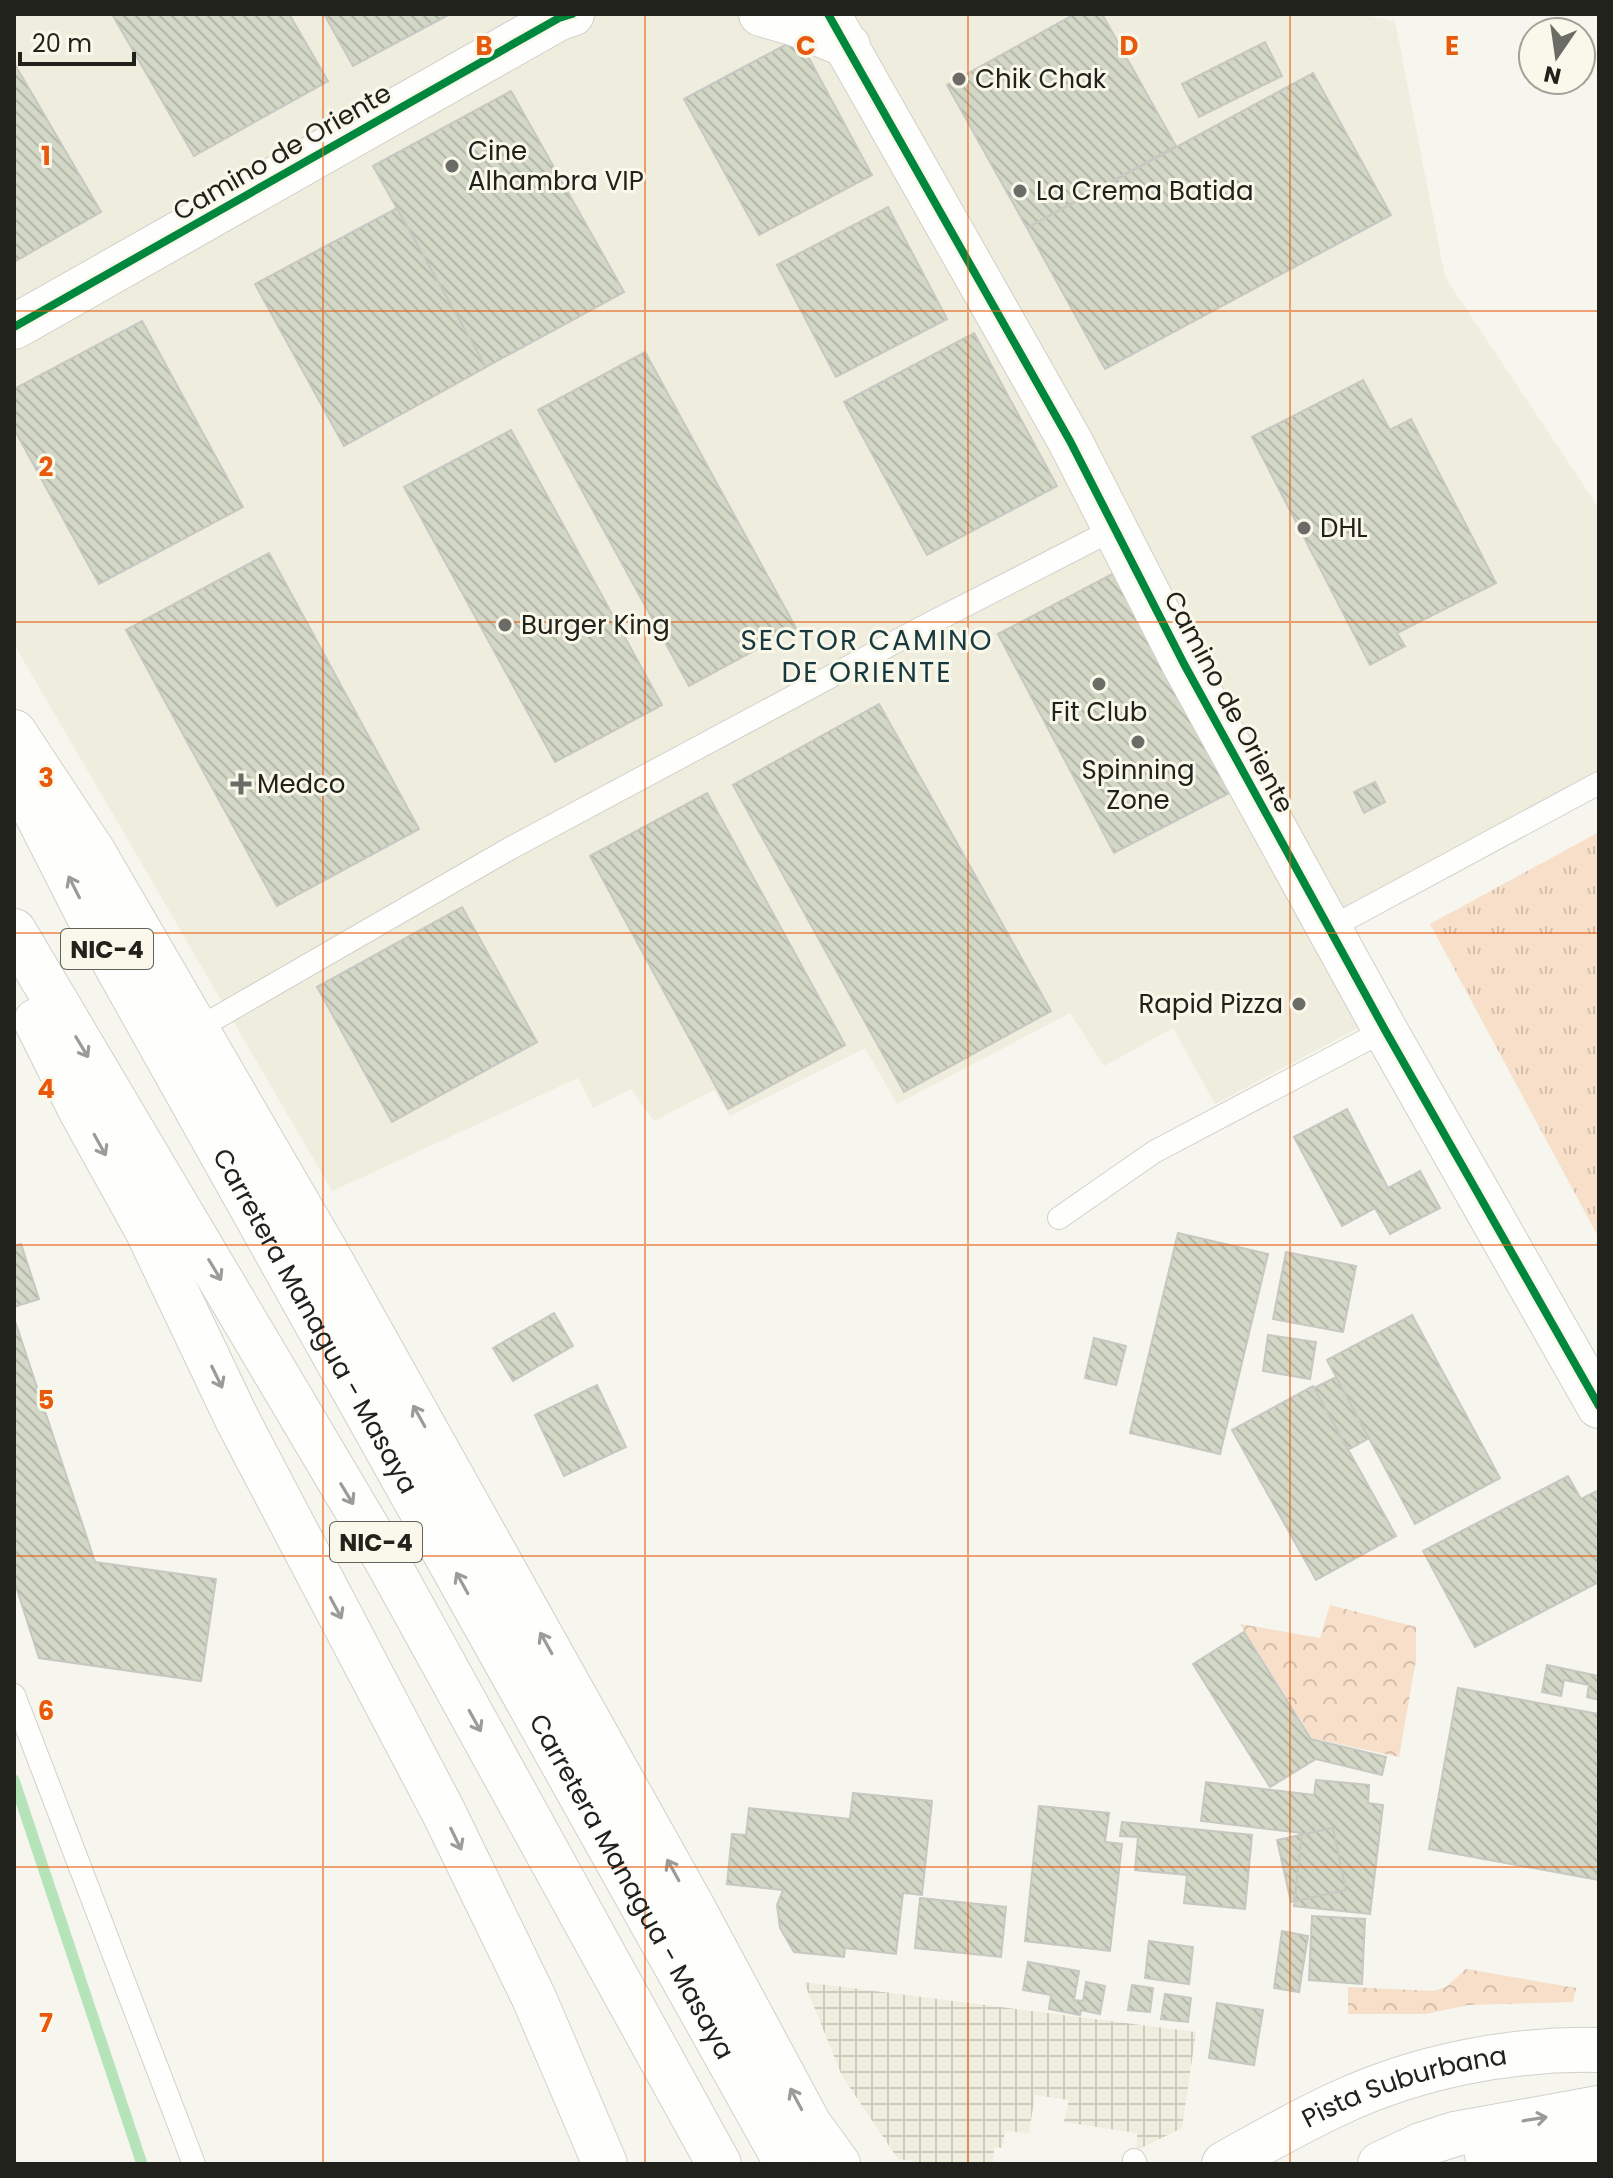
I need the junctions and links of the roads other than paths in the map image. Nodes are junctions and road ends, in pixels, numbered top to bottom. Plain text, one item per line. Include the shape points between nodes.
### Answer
1 (572, 14) edge
2 (761, 14) edge
3 (839, 26) edge
4 (14, 327) edge
5 (1114, 529) junction
6 (14, 732) edge
7 (14, 769) edge
8 (1599, 783) edge
9 (1330, 928) junction
10 (14, 931) edge
11 (14, 976) edge
12 (197, 1029) junction
13 (1385, 1030) junction
14 (1059, 1218) dead end
15 (1599, 1406) edge
16 (14, 1695) edge
17 (1599, 2050) edge
18 (1599, 2108) edge
19 (1571, 2154) edge
20 (194, 2164) edge
21 (605, 2164) edge
22 (719, 2164) edge
23 (787, 2164) edge
24 (838, 2164) edge
25 (1224, 2164) edge
26 (1380, 2164) edge
27 (1453, 2164) edge

1 - 4 main road, Camino de Oriente
2 - 3 main road via 796,24
3 - 5 main road, Camino de Oriente
5 - 9 main road, Camino de Oriente
5 - 12 lane via 522,842
6 - 12 main road via 94,853
23 -> 7 main road, Carretera Managua - Masaya / NIC-4 via 95,928
8 - 9 lane
9 - 13 main road, Camino de Oriente
10 -> 22 main road, Carretera Managua - Masaya / NIC-4 via 387,1561
11 -> 21 main road via 147,1230 238,1421 444,1813 534,1998
24 -> 12 main road via 809,2124 526,1605
13 - 14 lane via 1154,1152
13 - 15 main road, Camino de Oriente
16 - 20 lane
17 - 25 main road, Pista Suburbana via 1529,2052 1422,2072 1339,2103
26 -> 18 main road via 1455,2134
19 - 27 main road via 1506,2150

